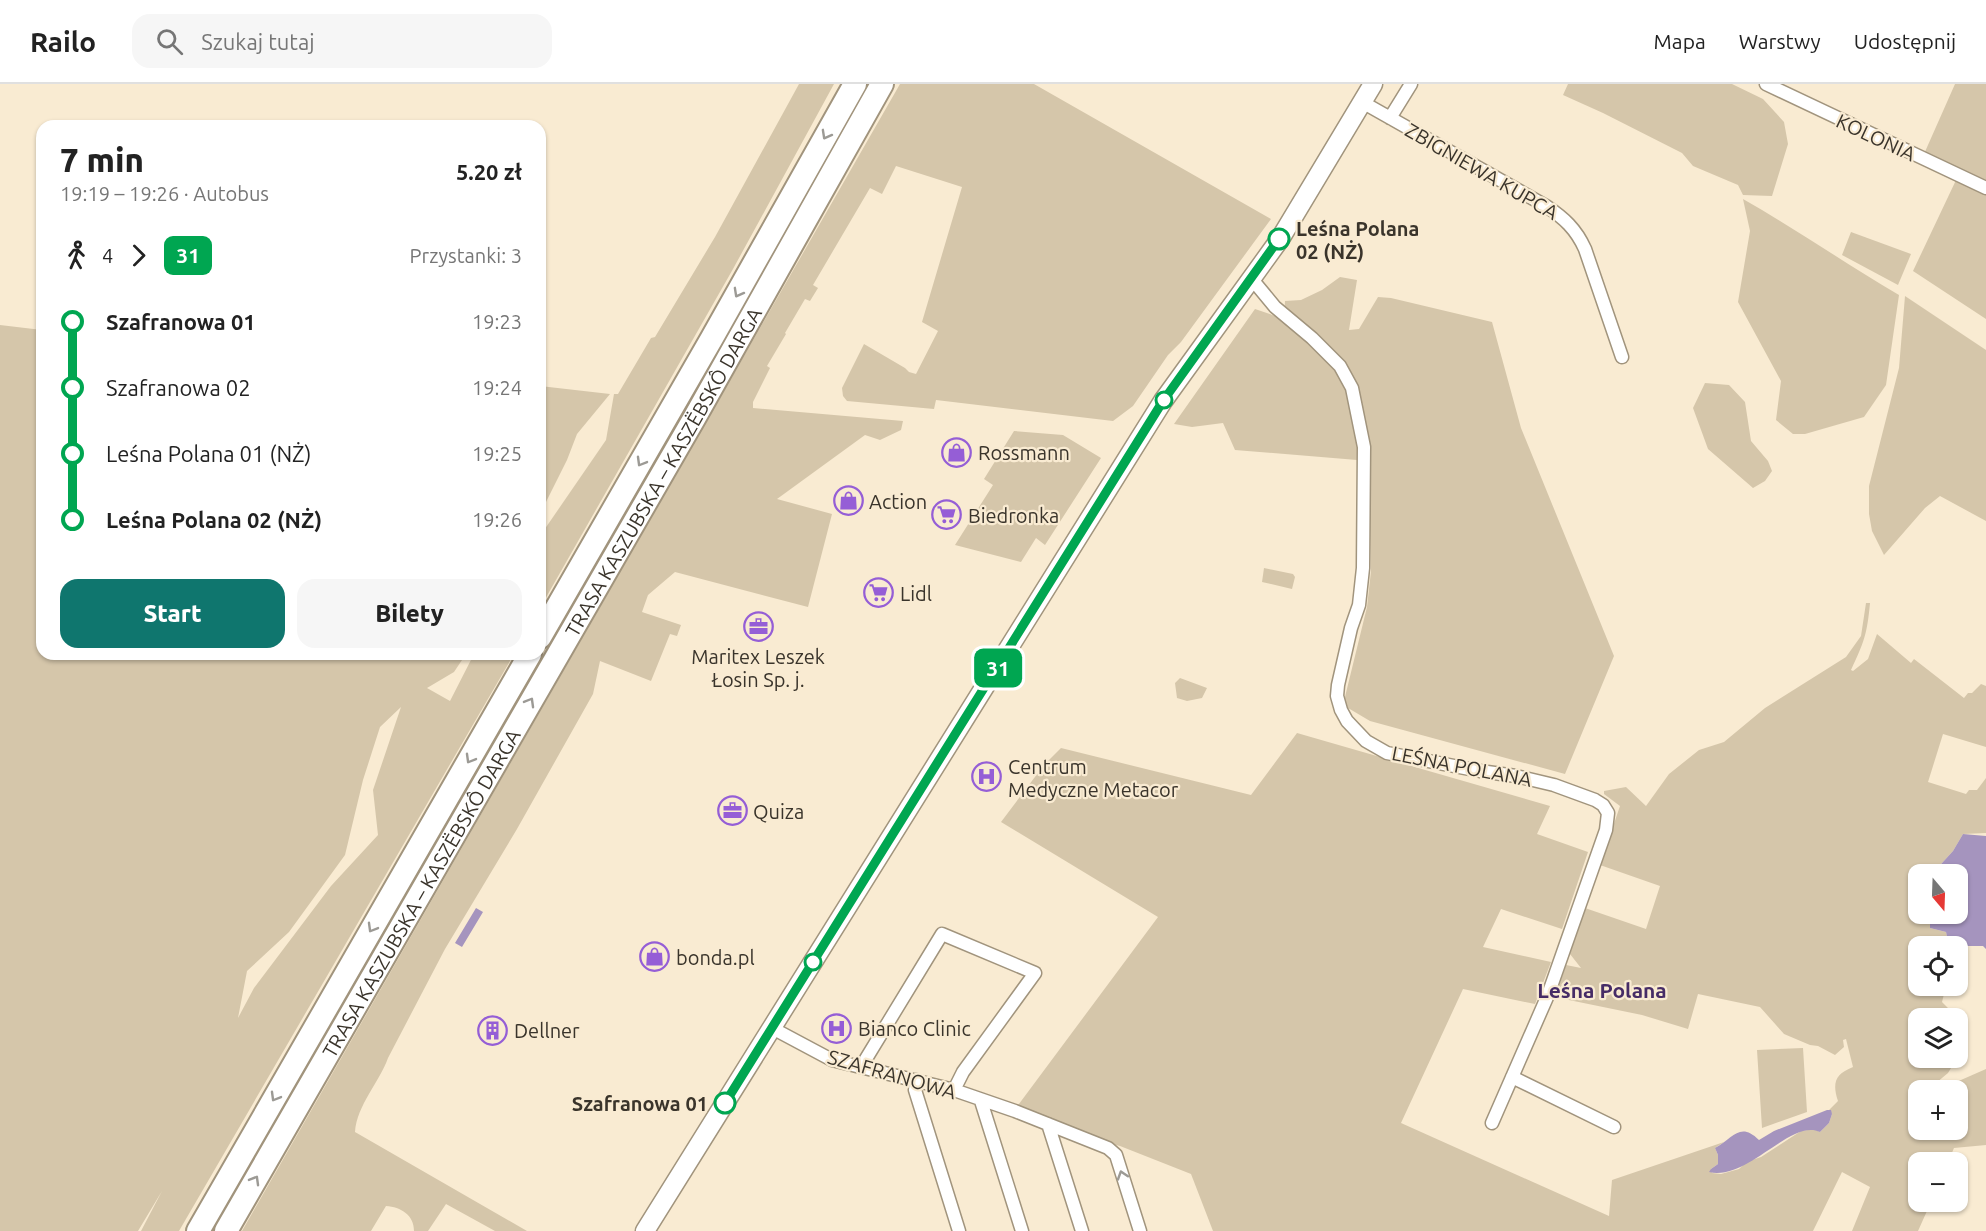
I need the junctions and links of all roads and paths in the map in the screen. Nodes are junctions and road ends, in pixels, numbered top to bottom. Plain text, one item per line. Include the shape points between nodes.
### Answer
1 (855, 84) edge
2 (882, 84) edge
3 (1372, 84) edge
4 (1411, 84) edge
5 (1766, 84) edge
6 (1362, 102) junction
7 (1390, 118) junction
8 (1986, 188) edge
9 (1251, 279) junction
10 (1622, 357) dead end
11 (546, 627) edge
12 (527, 660) edge
13 (772, 1028) junction
14 (861, 1067) junction
15 (1512, 1077) junction
16 (916, 1080) junction
17 (954, 1090) junction
18 (981, 1101) junction
19 (1492, 1123) dead end
20 (1048, 1124) junction
21 (1614, 1126) dead end
22 (198, 1231) edge
23 (226, 1231) edge
24 (645, 1231) edge
25 (959, 1231) edge
26 (1022, 1231) edge
27 (1082, 1231) edge
28 (1140, 1231) edge

1 -> 11 highway, TRASA KASZUBSKA – KASZËBSKÔ DARGA
23 -> 2 highway, TRASA KASZUBSKA – KASZËBSKÔ DARGA
3 - 6 street
4 - 7 street
5 - 8 street, KOLONIA
6 - 7 street, ZBIGNIEWA KUPCA
6 - 9 street via 1303,202
7 - 10 street, ZBIGNIEWA KUPCA via 1567,221 1585,249
9 - 13 street via 1163,401
9 - 15 street, LEŚNA POLANA via 1275,307 1340,366 1352,388 1364,447 1363,568 1359,604 1338,685 1339,703 1347,721 1366,741 1387,753 1554,785 1595,800 1608,813 1606,830 1548,995
12 -> 22 highway, TRASA KASZUBSKA – KASZËBSKÔ DARGA
13 - 14 street, SZAFRANOWA via 832,1060
13 - 24 street
14 - 16 street, SZAFRANOWA
14 - 17 street via 942,934 1035,973
15 - 19 street, LEŚNA POLANA
15 - 21 street
16 - 17 street, SZAFRANOWA
16 - 25 street via 915,1090
17 - 18 street, SZAFRANOWA
18 - 20 street, SZAFRANOWA
18 - 26 street, SZAFRANOWA
20 - 27 street
28 -> 20 street, SZAFRANOWA via 1113,1151

